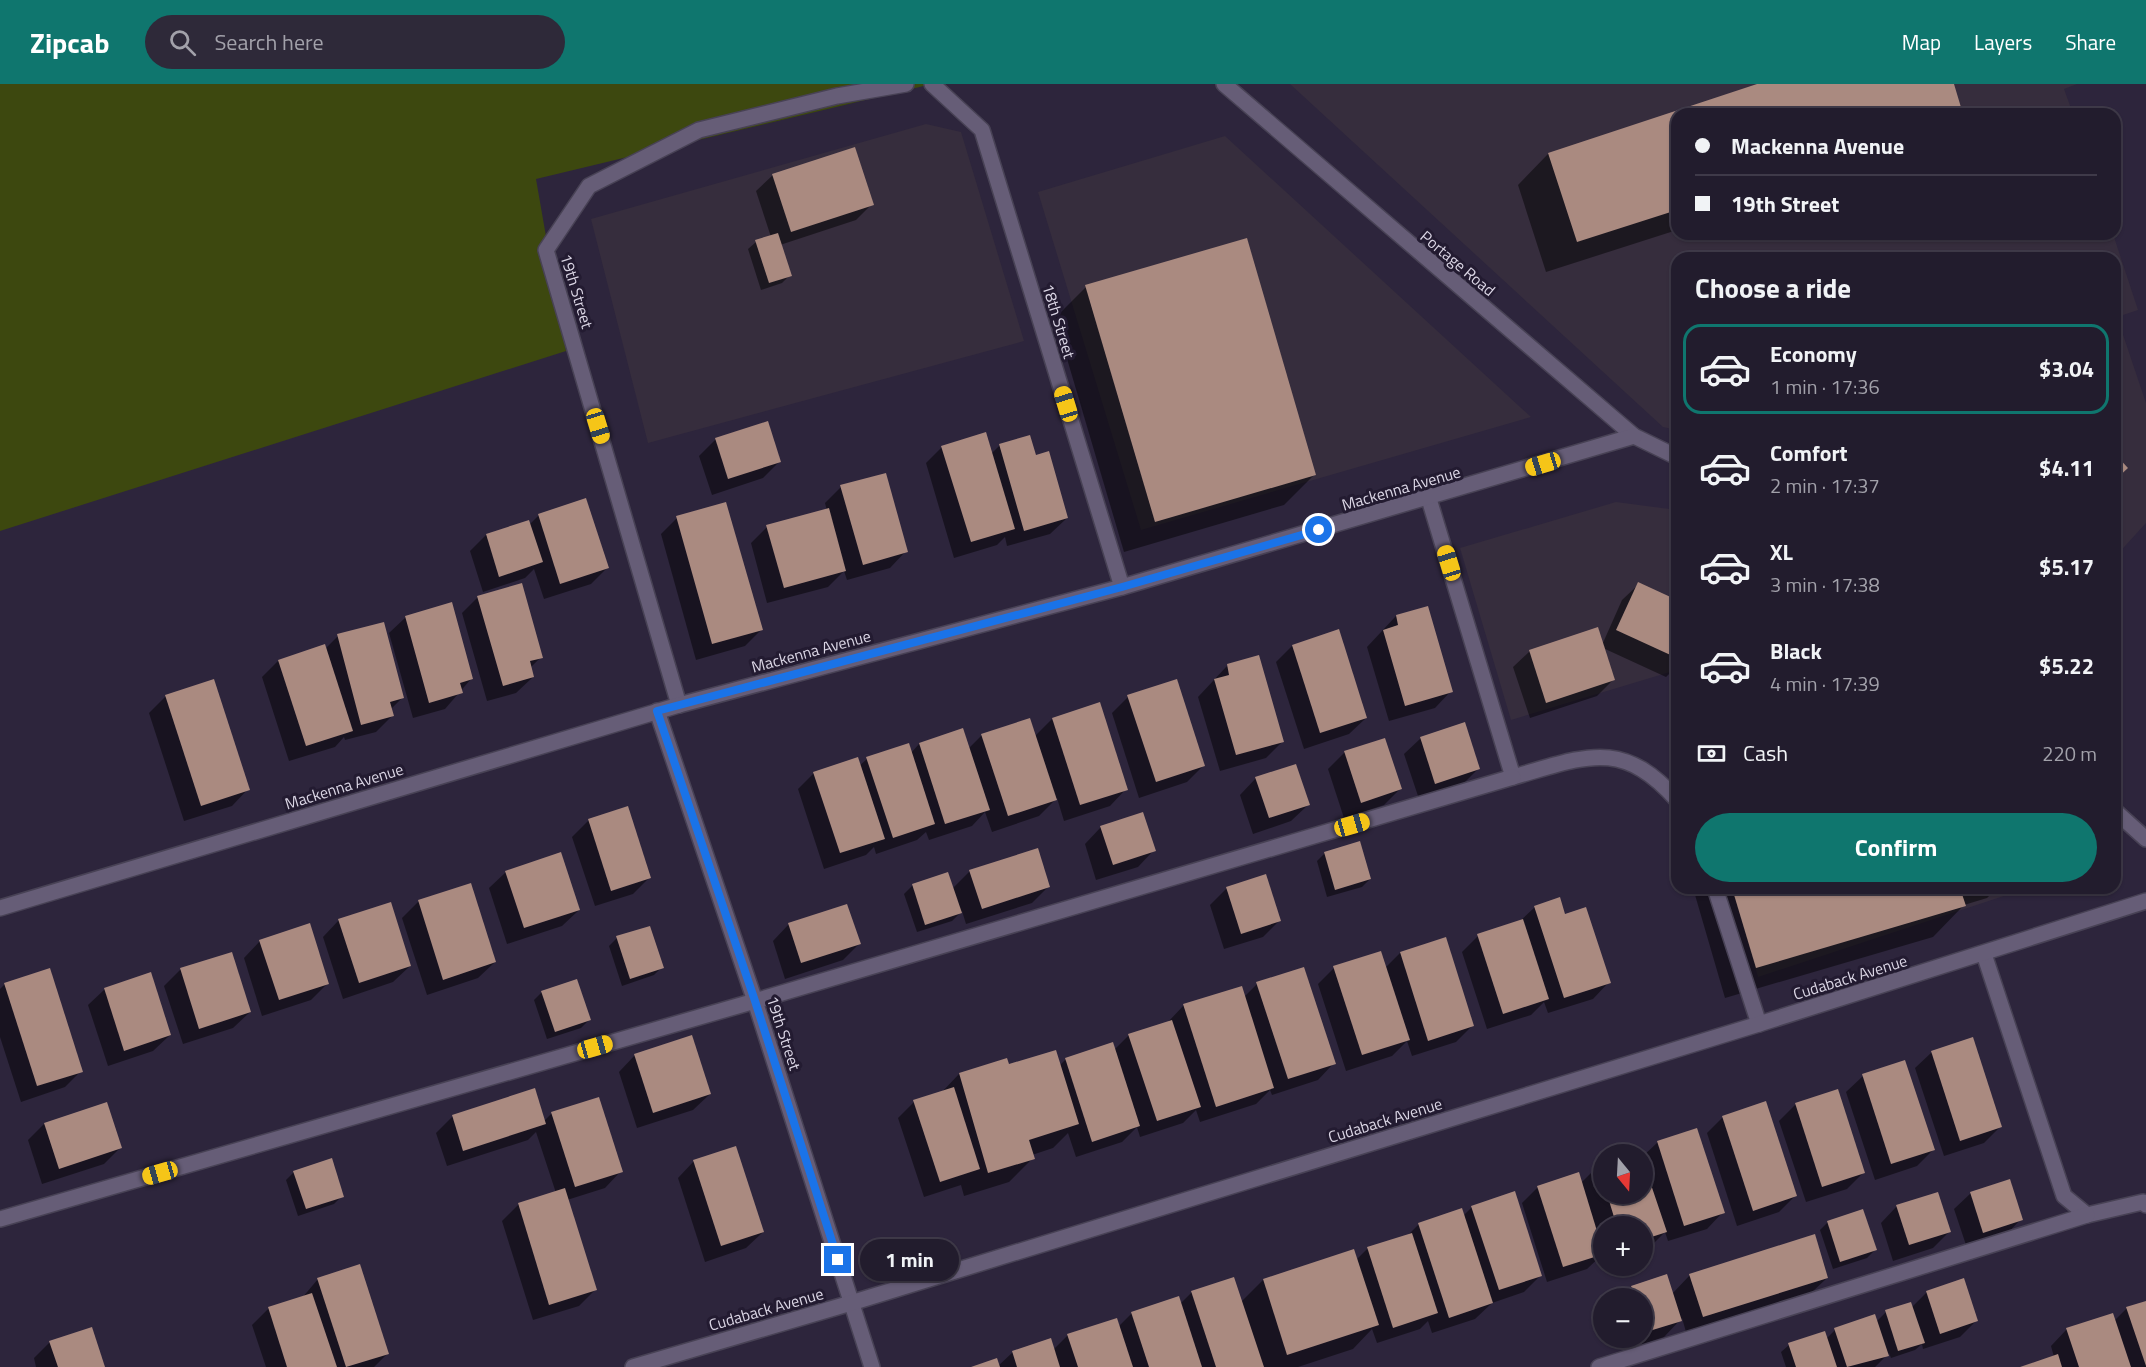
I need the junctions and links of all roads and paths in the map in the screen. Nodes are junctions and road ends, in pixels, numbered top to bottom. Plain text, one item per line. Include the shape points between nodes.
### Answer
1 (906, 84) edge
2 (932, 84) edge
3 (1224, 84) edge
4 (1634, 436) junction
5 (1671, 454) edge
6 (1429, 498) junction
7 (1122, 587) junction
8 (679, 705) junction
9 (657, 711) junction
10 (1513, 777) junction
11 (1671, 795) edge
12 (2121, 816) edge
13 (2146, 839) edge
14 (1717, 894) edge
15 (2146, 901) edge
16 (0, 908) edge
17 (1984, 954) junction
18 (755, 1001) junction
19 (1759, 1024) junction
20 (2146, 1205) edge
21 (2087, 1215) junction
22 (0, 1219) edge
23 (851, 1303) junction
24 (633, 1367) edge
25 (872, 1367) edge
26 (1599, 1367) edge

1 - 8 street, 19th Street via 837,96 699,130 589,186 546,250
2 - 7 street, 18th Street via 982,130
3 - 4 street, Portage Road
4 - 5 street, Portage Road
4 - 6 street, Mackenna Avenue
6 - 7 street, Mackenna Avenue
6 - 10 street
7 - 8 street, Mackenna Avenue
8 - 9 street, Mackenna Avenue
9 - 16 street, Mackenna Avenue
9 - 18 street, 19th Street
10 - 11 street via 1574,760 1615,758 1651,774
10 - 18 street
12 - 13 street
14 - 19 street
15 - 17 street, Cudaback Avenue
17 - 19 street, Cudaback Avenue
17 - 21 street via 2064,1196
18 - 22 street
18 - 23 street, 19th Street
19 - 23 street, Cudaback Avenue
20 - 21 street via 2142,1202
21 - 26 street
23 - 24 street, Cudaback Avenue
23 - 25 street, 19th Street

